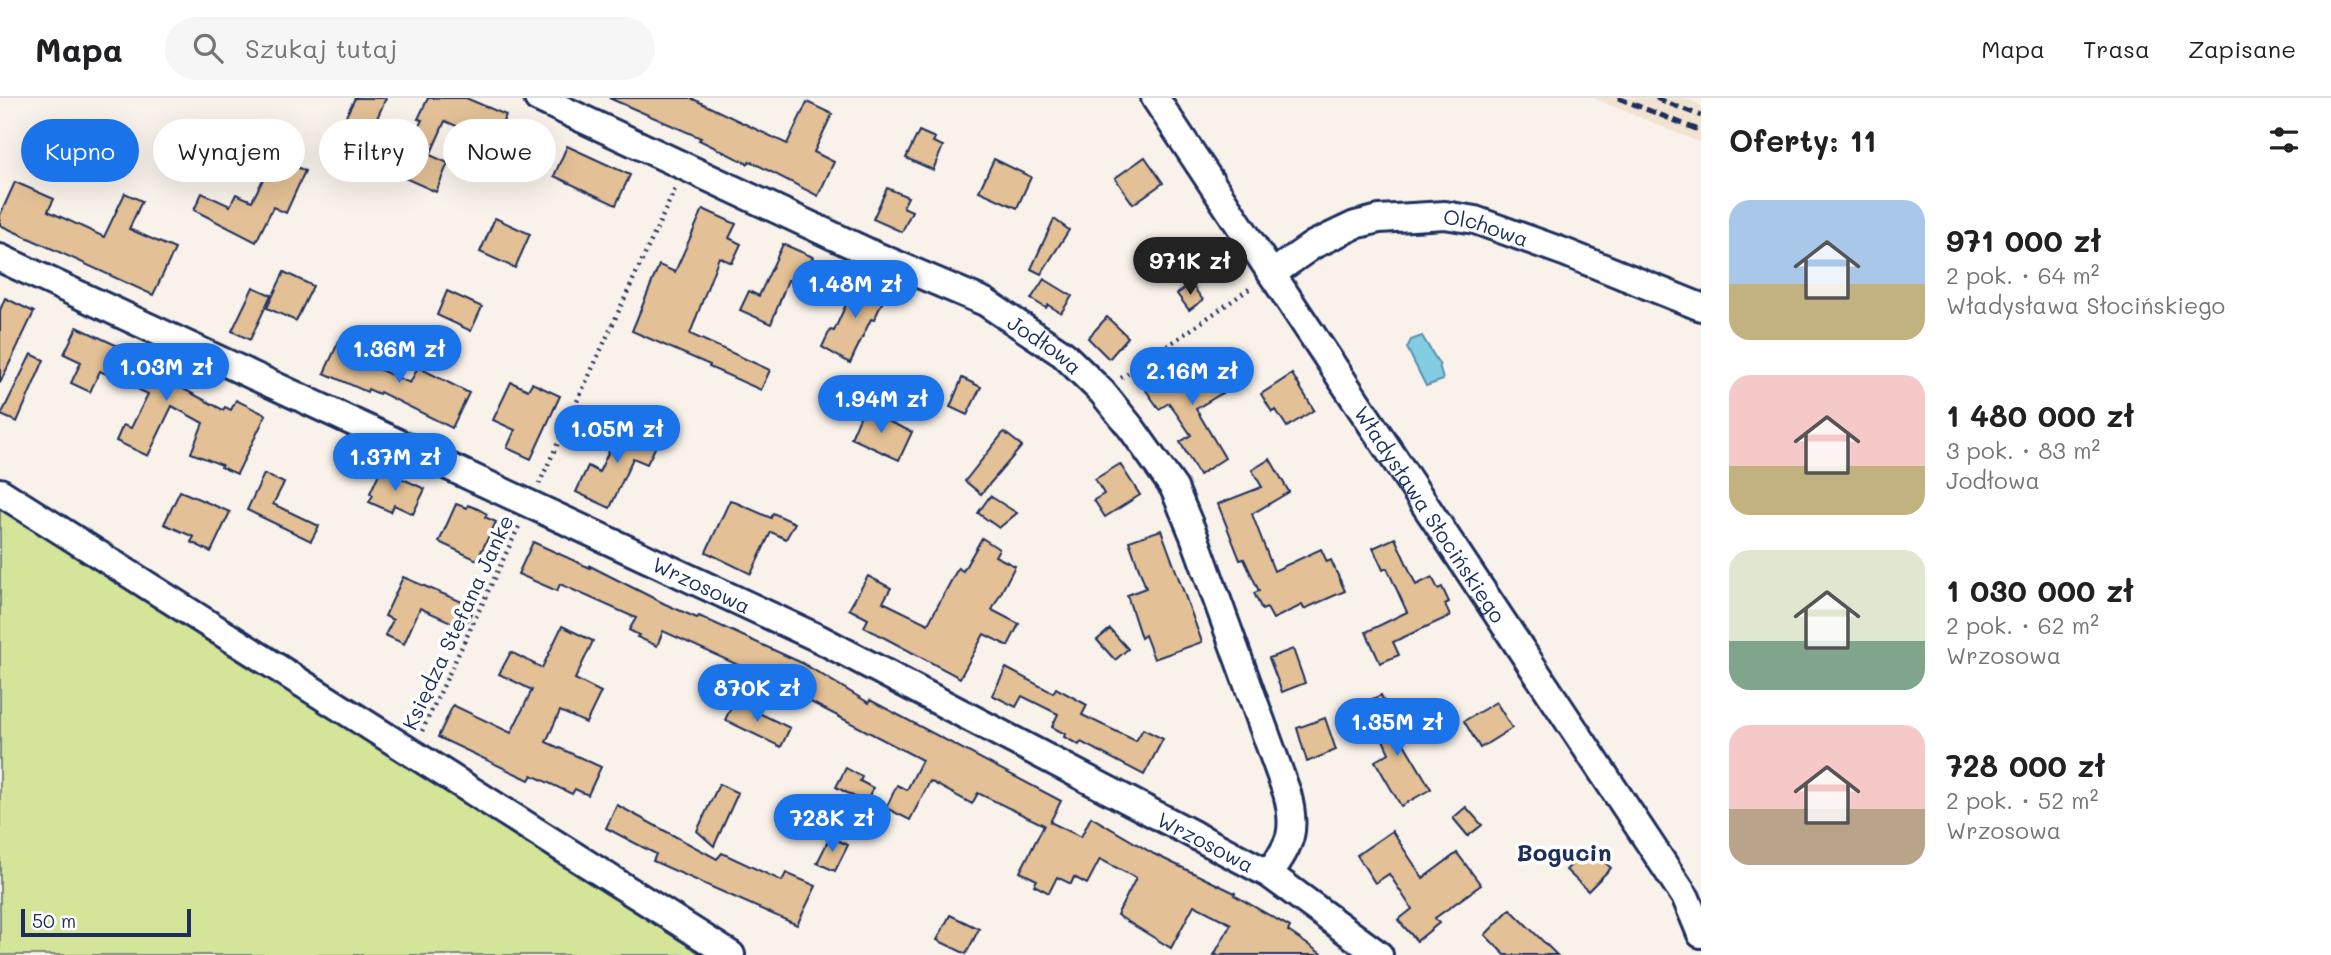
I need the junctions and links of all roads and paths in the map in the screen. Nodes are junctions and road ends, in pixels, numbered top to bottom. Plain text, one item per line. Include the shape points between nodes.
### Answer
1 (538, 98) edge
2 (1155, 98) edge
3 (685, 167) junction
4 (0, 258) edge
5 (1273, 273) junction
6 (1701, 307) edge
7 (1102, 392) junction
8 (0, 492) edge
9 (530, 504) junction
10 (412, 753) junction
11 (1269, 874) junction
12 (1701, 934) edge
13 (731, 955) edge
14 (1379, 955) edge

1 - 3 street, Jodłowa
2 - 5 street, Władysława Słocińskiego
3 - 7 street, Jodłowa via 985,302 1063,354
3 - 9 path, Księdza Stefana Janke
4 - 9 street, Wrzosowa
5 - 6 street, Olchowa via 1313,245 1355,225 1445,215 1486,224 1564,252
5 - 7 path
5 - 12 street, Władysława Słocińskiego via 1686,898
7 - 11 street, Jodłowa via 1174,488 1287,793 1293,816 1288,848
8 - 10 street
9 - 10 path, Księdza Stefana Janke
9 - 11 street, Wrzosowa via 818,638
10 - 13 street
11 - 14 street, Wrzosowa

